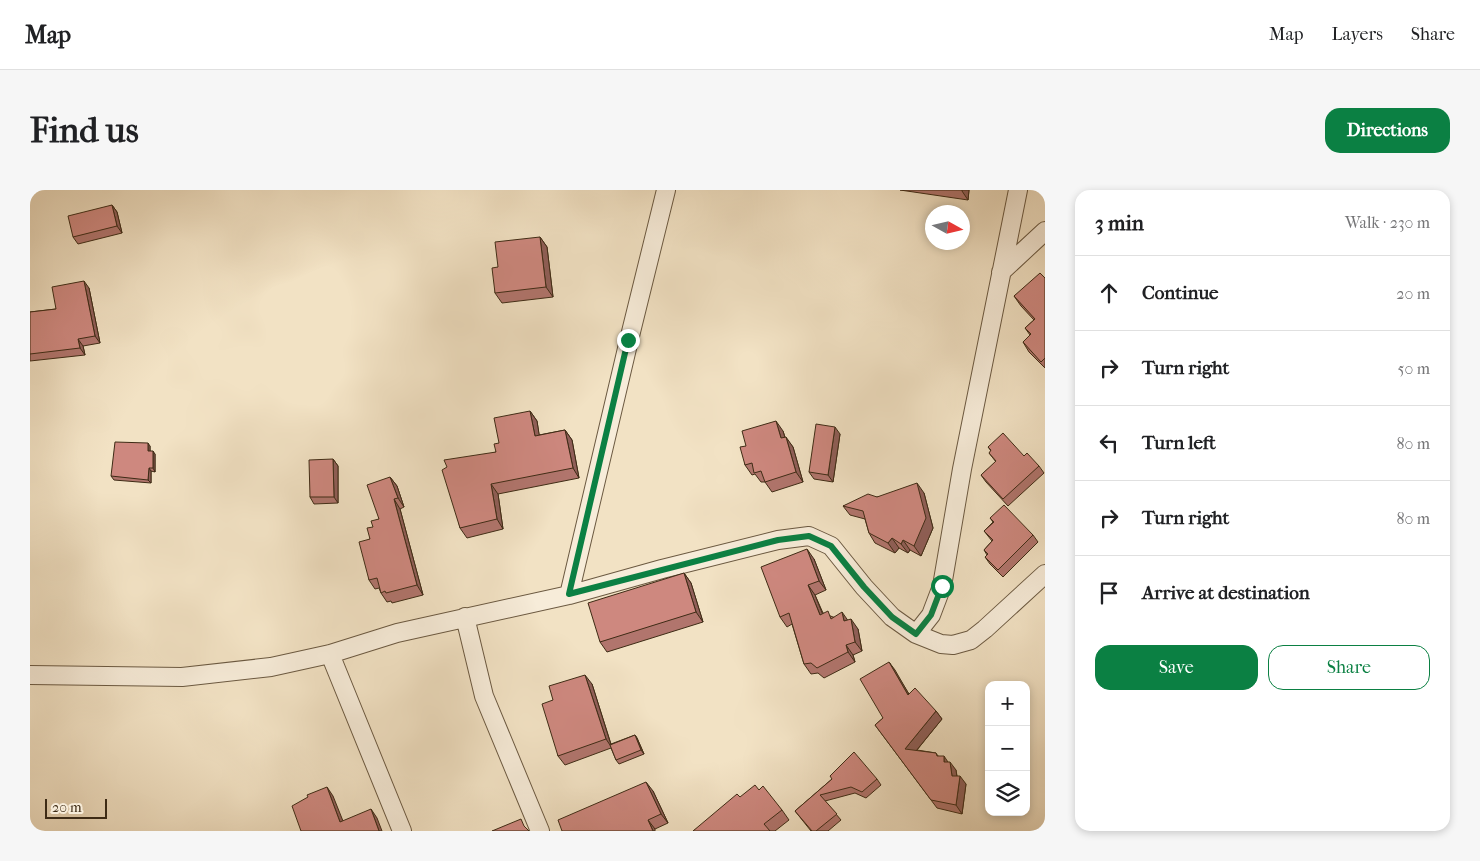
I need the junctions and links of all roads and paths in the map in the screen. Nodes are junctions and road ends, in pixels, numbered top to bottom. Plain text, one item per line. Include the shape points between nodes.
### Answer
1 (666, 190) edge
2 (1018, 190) edge
3 (1045, 231) edge
4 (1001, 272) junction
5 (1045, 574) edge
6 (569, 594) junction
7 (465, 617) junction
8 (916, 634) junction
9 (330, 654) junction
10 (30, 675) edge
11 (402, 831) edge
12 (540, 831) edge

1 - 6 street
2 - 4 street
3 - 4 street
4 - 8 street via 942,586 931,615
5 - 8 street via 971,640 954,645 941,644
6 - 7 street
6 - 8 street via 778,540 809,536 831,546 892,617
7 - 9 street via 397,633
7 - 12 street via 484,696
9 - 10 street via 271,667 182,677
9 - 11 street

